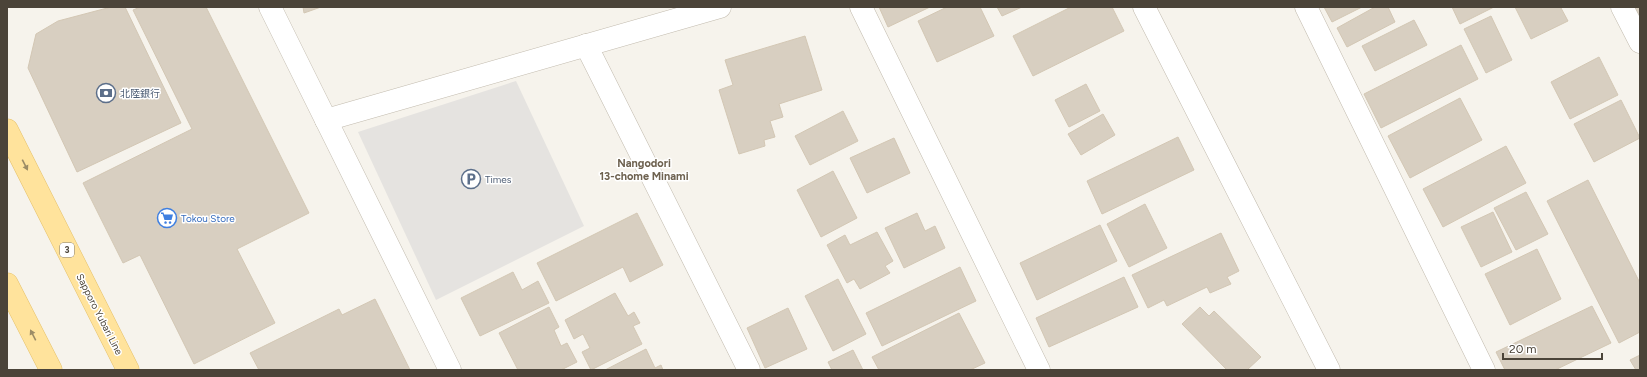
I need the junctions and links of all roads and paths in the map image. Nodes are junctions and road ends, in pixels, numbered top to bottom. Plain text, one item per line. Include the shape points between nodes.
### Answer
1 (270, 7) edge
2 (720, 7) edge
3 (861, 7) edge
4 (1144, 7) edge
5 (1306, 7) edge
6 (1622, 7) edge
7 (1640, 42) edge
8 (586, 45) junction
9 (326, 120) junction
10 (7, 130) edge
11 (7, 284) edge
12 (51, 370) edge
13 (128, 370) edge
14 (450, 370) edge
15 (749, 370) edge
16 (1039, 370) edge
17 (1329, 370) edge
18 (1484, 370) edge

1 - 9 street
2 - 8 street
3 - 16 street
4 - 17 street
5 - 18 street
6 - 7 street
8 - 9 street
8 - 15 street
9 - 14 street
10 -> 13 main road, Sapporo Yubari Line / 3
12 -> 11 main road

